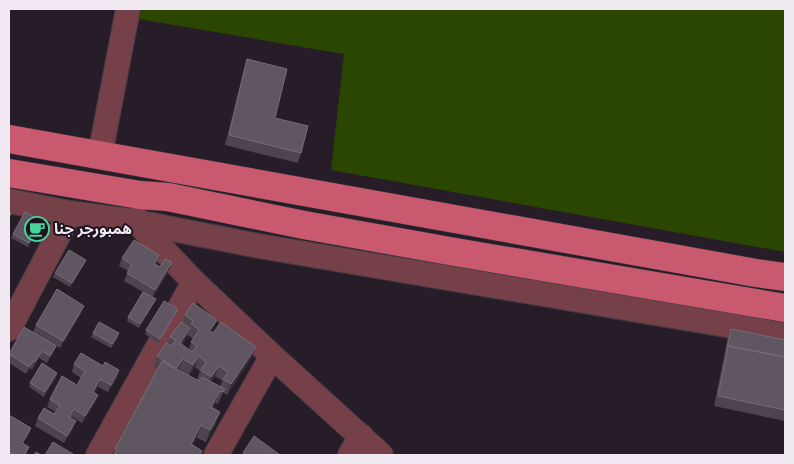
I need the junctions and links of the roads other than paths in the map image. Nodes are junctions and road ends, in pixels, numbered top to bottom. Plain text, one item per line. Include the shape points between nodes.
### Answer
1 (128, 9) edge
2 (9, 139) edge
3 (100, 155) junction
4 (9, 173) edge
5 (140, 195) junction
6 (9, 201) edge
7 (70, 213) junction
8 (137, 222) junction
9 (756, 273) junction
10 (785, 277) edge
11 (194, 282) junction
12 (754, 304) junction
13 (785, 308) edge
14 (9, 329) edge
15 (785, 335) edge
16 (272, 356) junction
17 (356, 446) edge
18 (98, 455) edge
19 (216, 455) edge
20 (381, 455) edge

1 - 3 street
2 - 3 main road
3 - 9 main road
4 - 5 main road
5 - 8 street
5 - 12 main road via 168,197 313,227
6 - 7 street
7 - 8 street
7 - 14 street
8 - 11 street
8 - 15 street via 259,246
9 - 10 main road
9 - 12 main road
11 - 16 street
11 - 18 street
12 - 13 main road
16 - 17 street
16 - 19 street
17 - 20 street

